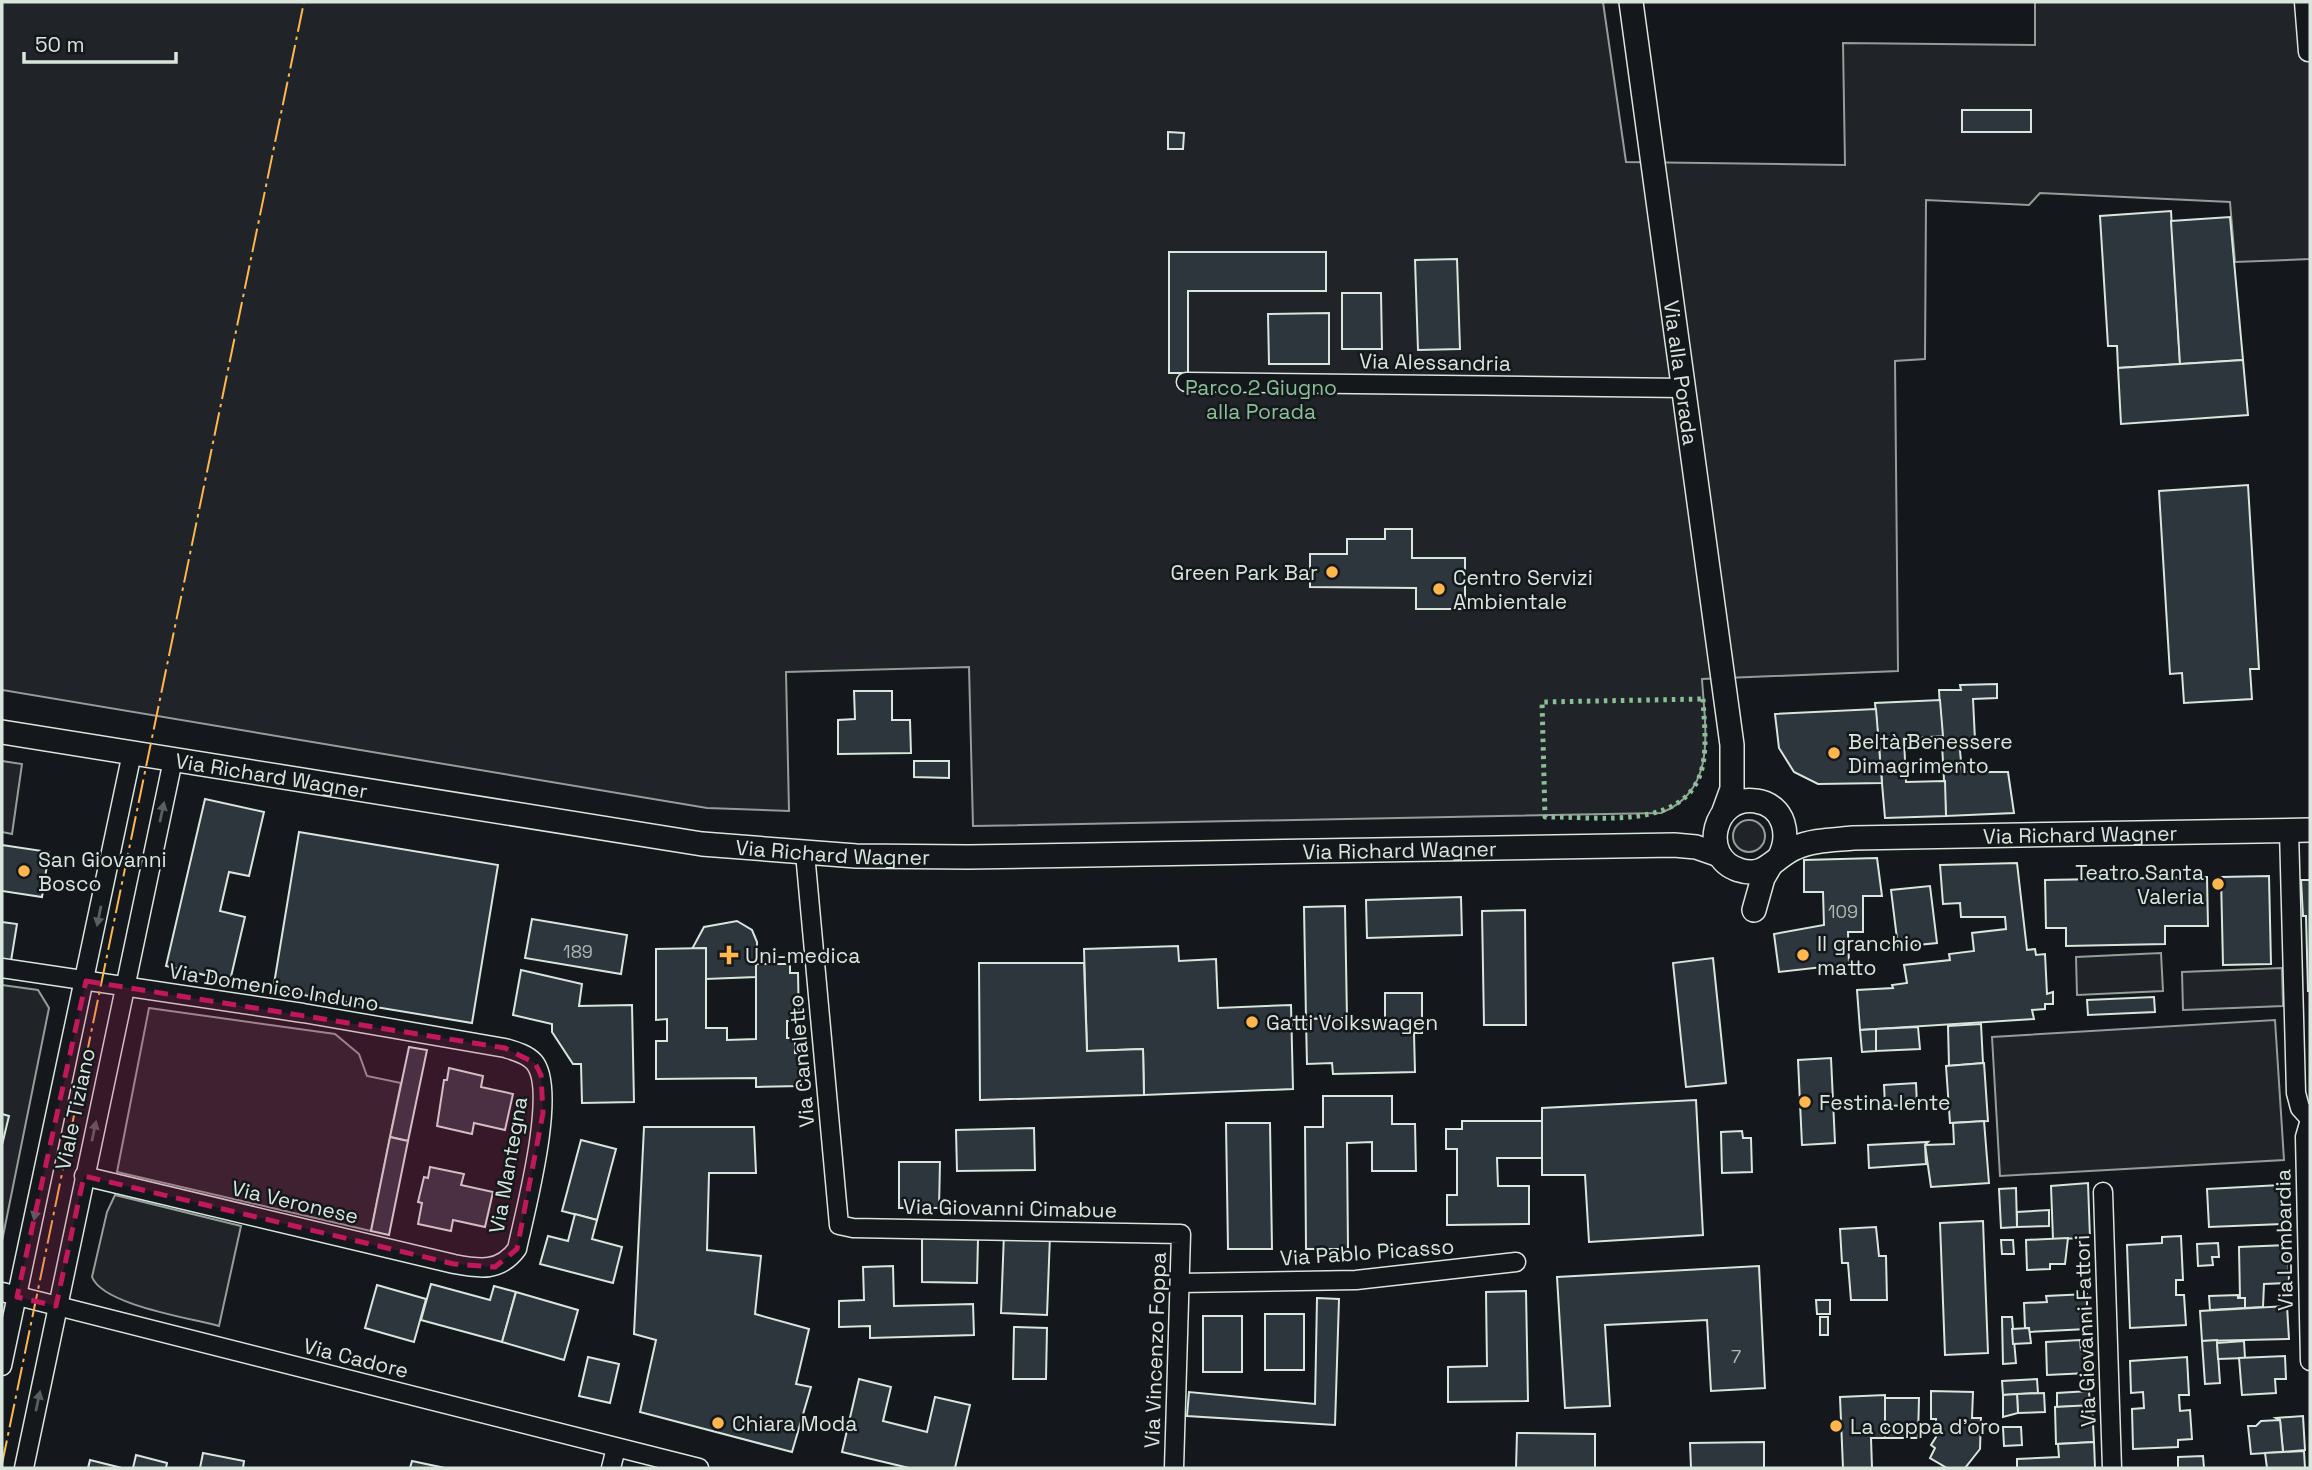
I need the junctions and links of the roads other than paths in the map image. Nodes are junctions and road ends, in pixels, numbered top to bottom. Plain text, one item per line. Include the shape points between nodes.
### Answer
1 (1631, 2) edge
2 (2305, 2) edge
3 (2308, 52) dead end
4 (1186, 383) dead end
5 (1683, 388) junction
6 (2, 732) edge
7 (1732, 745) junction
8 (132, 753) junction
9 (173, 760) junction
10 (1774, 809) junction
11 (1721, 816) junction
12 (2299, 830) edge
13 (1853, 838) junction
14 (1674, 845) junction
15 (805, 853) junction
16 (1719, 855) junction
17 (1775, 862) junction
18 (1737, 870) junction
19 (2, 968) edge
20 (86, 981) junction
21 (124, 987) junction
22 (535, 1063) joint
23 (2310, 1119) edge
24 (84, 1176) junction
25 (2103, 1192) dead end
26 (839, 1224) joint
27 (1181, 1234) joint
28 (1516, 1262) dead end
29 (495, 1267) joint
30 (1180, 1283) junction
31 (10, 1294) edge
32 (56, 1306) junction
33 (2310, 1361) edge
34 (2, 1366) edge
35 (616, 1448) junction
36 (24, 1468) edge
37 (611, 1468) edge
38 (699, 1468) edge
39 (1174, 1468) edge
40 (2112, 1468) edge

1 - 5 street, Via alla Porada
2 - 3 street
4 - 5 street, Via Alessandria
5 - 7 street, Via alla Porada
6 - 8 street, Via Richard Wagner
7 - 10 street, Via alla Porada via 1742,768
7 - 11 street, Via alla Porada via 1732,789
8 - 9 street, Via Richard Wagner
8 -> 20 street, Viale Tiziano
9 - 15 street, Via Richard Wagner via 702,844
21 -> 9 street, Viale Tiziano
10 - 11 street via 1746,800
10 - 13 street, Via Richard Wagner via 1810,831
10 - 17 street via 1787,836
11 - 14 street, Via Richard Wagner via 1695,837
11 - 16 street via 1715,844
12 - 13 street, Via Richard Wagner
12 - 23 street via 2296,1093 2300,1108
13 - 17 street, Via Richard Wagner via 1794,848
14 - 15 street, Via Richard Wagner via 968,857
14 - 16 street, Via Richard Wagner
15 - 26 street, Via Canaletto
16 - 18 street
17 - 18 street via 1760,871
17 - 18 street via 1763,878 1754,910
19 - 20 street, Via Domenico Induno
20 - 21 street, Via Domenico Induno
20 -> 31 street, Viale Tiziano
21 - 22 street, Via Domenico Induno via 505,1048
24 -> 21 street, Viale Tiziano
22 - 29 street, Via Mantegna via 544,1091 544,1113 517,1249
23 - 33 street, Via Lombardia via 2305,1137
24 - 29 street, Via Veronese via 454,1264
24 - 32 street, Viale Tiziano
25 - 40 street, Via Giovanni Fattori
26 - 27 street, Via Giovanni Cimabue via 853,1228
27 - 30 street, Via Vincenzo Foppa
28 - 30 street, Via Pablo Picasso via 1356,1280
30 - 39 street, Via Vincenzo Foppa
31 - 32 street, Via Cadore
31 - 34 street, Viale Tiziano
32 - 35 street, Via Cadore
36 -> 32 street, Viale Tiziano
35 - 37 street
35 - 38 street, Via Cadore

